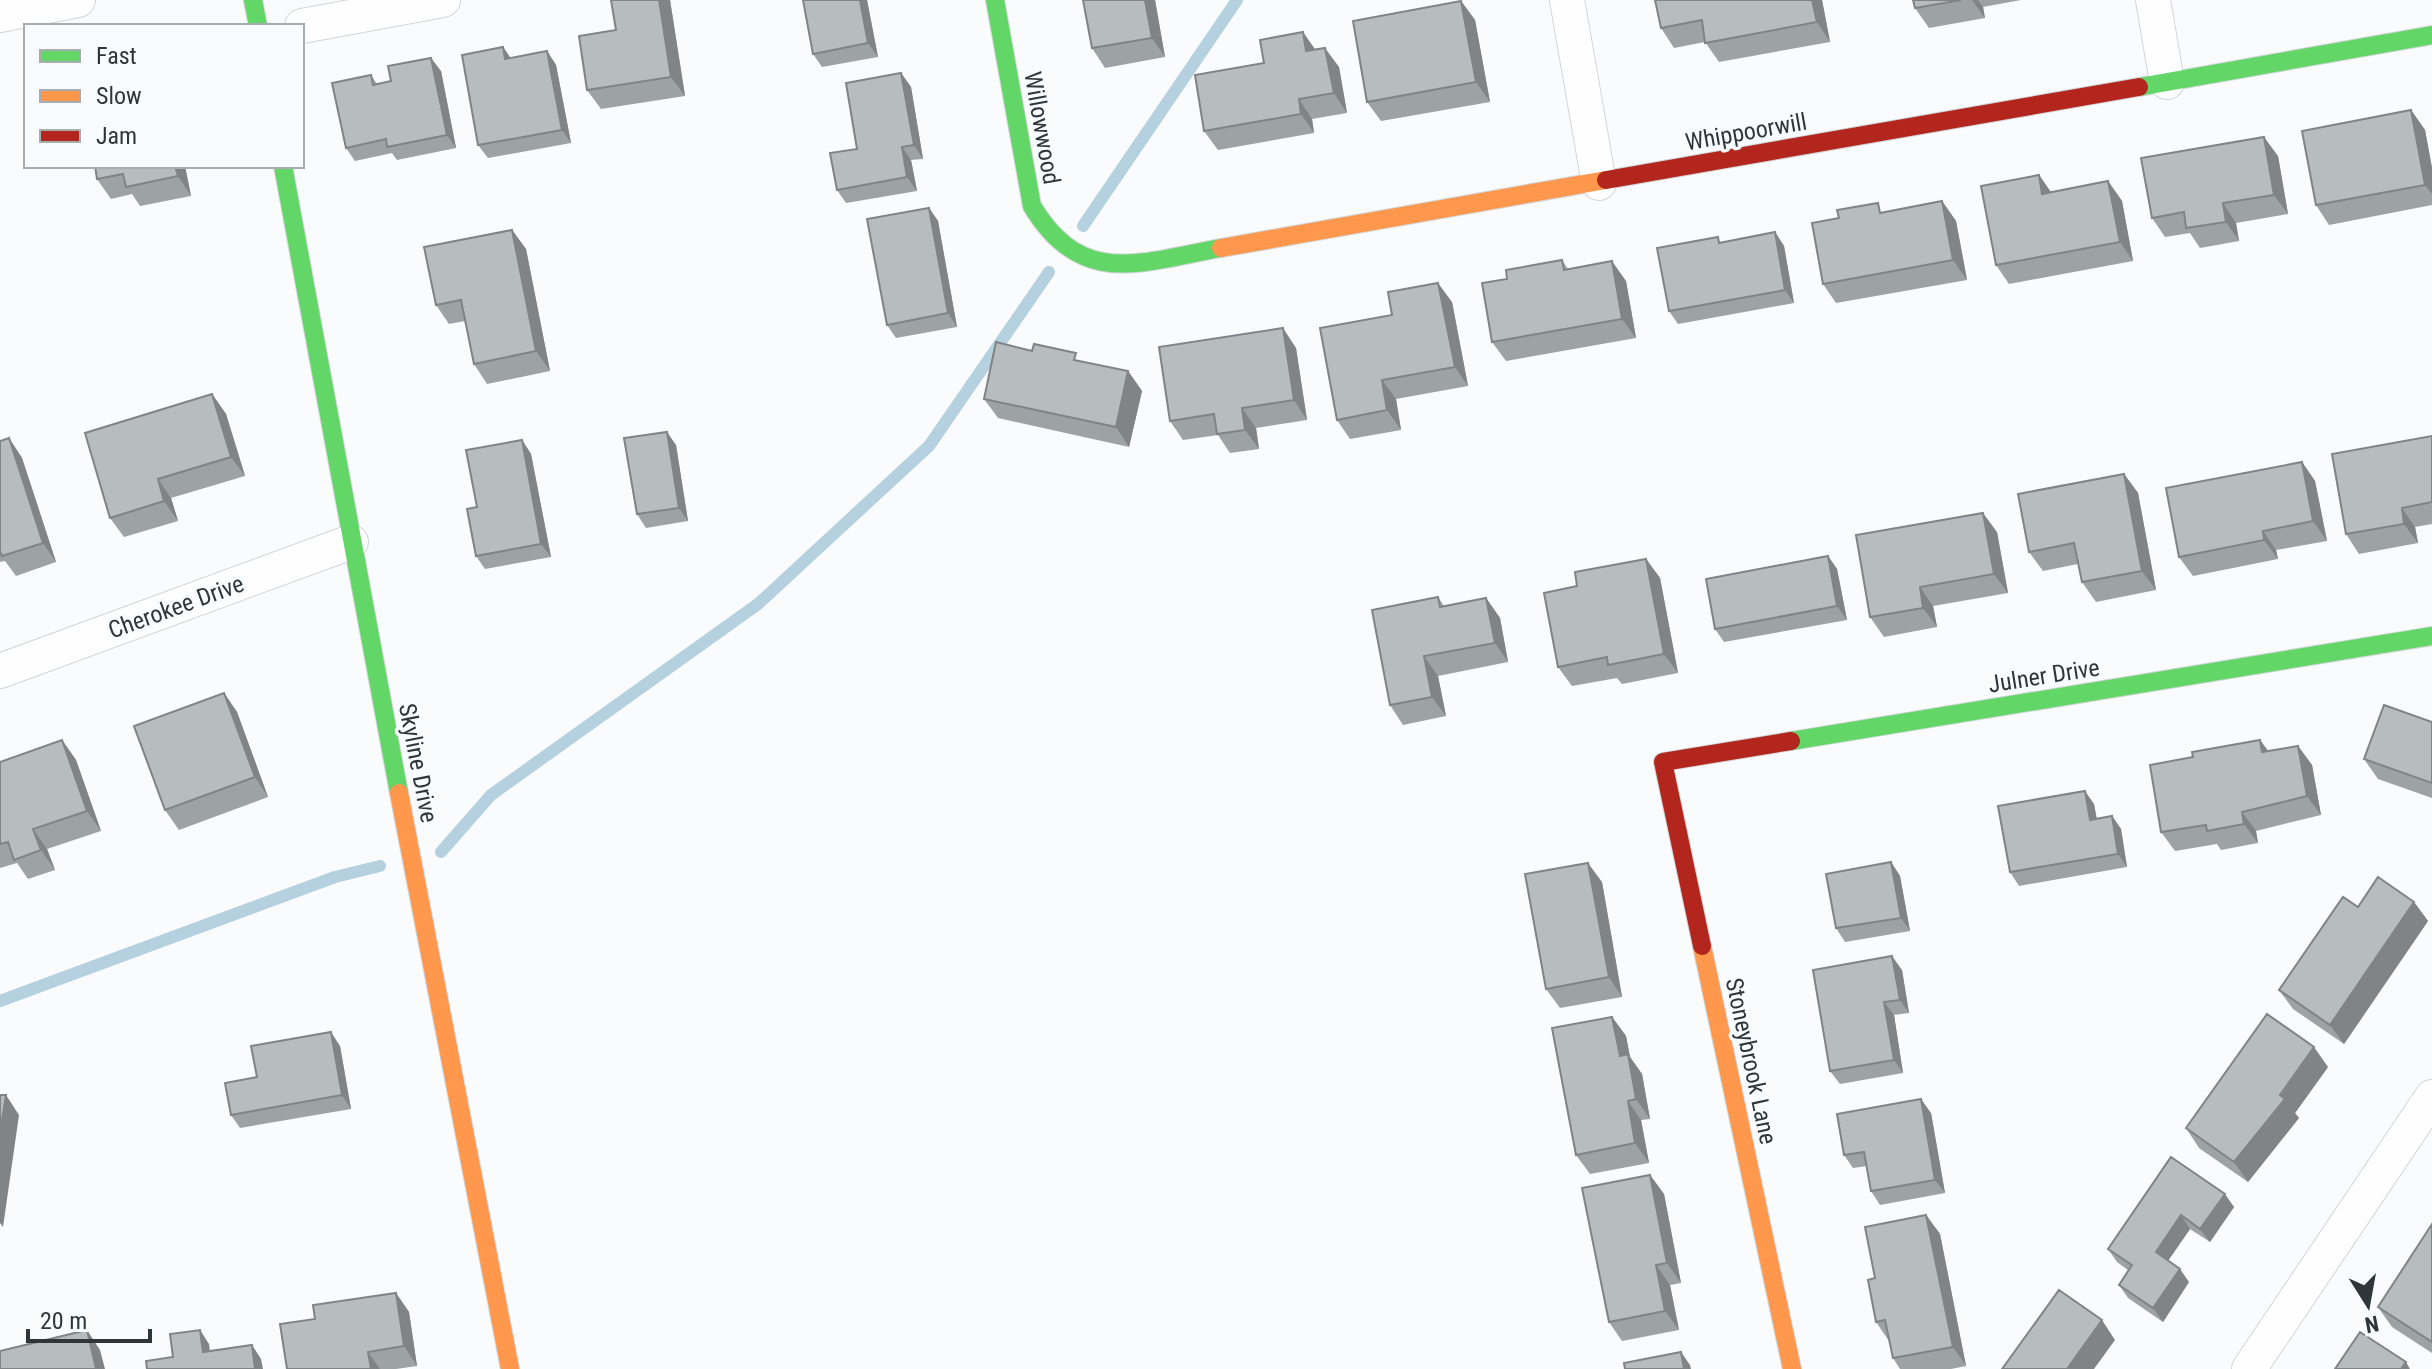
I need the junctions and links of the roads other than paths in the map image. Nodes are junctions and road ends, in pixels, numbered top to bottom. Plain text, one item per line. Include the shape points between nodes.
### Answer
1 (78, 0) edge
2 (253, 0) edge
3 (443, 0) edge
4 (995, 0) edge
5 (1567, 0) edge
6 (2153, 0) edge
7 (0, 15) edge
8 (258, 24) edge
9 (304, 26) edge
10 (2432, 35) edge
11 (2167, 82) junction
12 (283, 168) edge
13 (1599, 183) junction
14 (1068, 253) joint
15 (351, 542) junction
16 (2432, 636) edge
17 (0, 671) edge
18 (1663, 762) joint
19 (2432, 1097) edge
20 (510, 1369) edge
21 (1792, 1369) edge
22 (2249, 1369) edge

1 - 7 street
2 - 8 street
3 - 9 street
4 - 14 street, Willowwood via 1032,206
5 - 13 street
6 - 11 street
10 - 11 street, Whippoorwill
11 - 13 street, Whippoorwill
12 - 15 street, Skyline Drive
13 - 14 street, Whippoorwill via 1130,264 1098,264
15 - 17 street, Cherokee Drive
15 - 20 street, Skyline Drive
16 - 18 street, Julner Drive
18 - 21 street, Stoneybrook Lane
19 - 22 street

